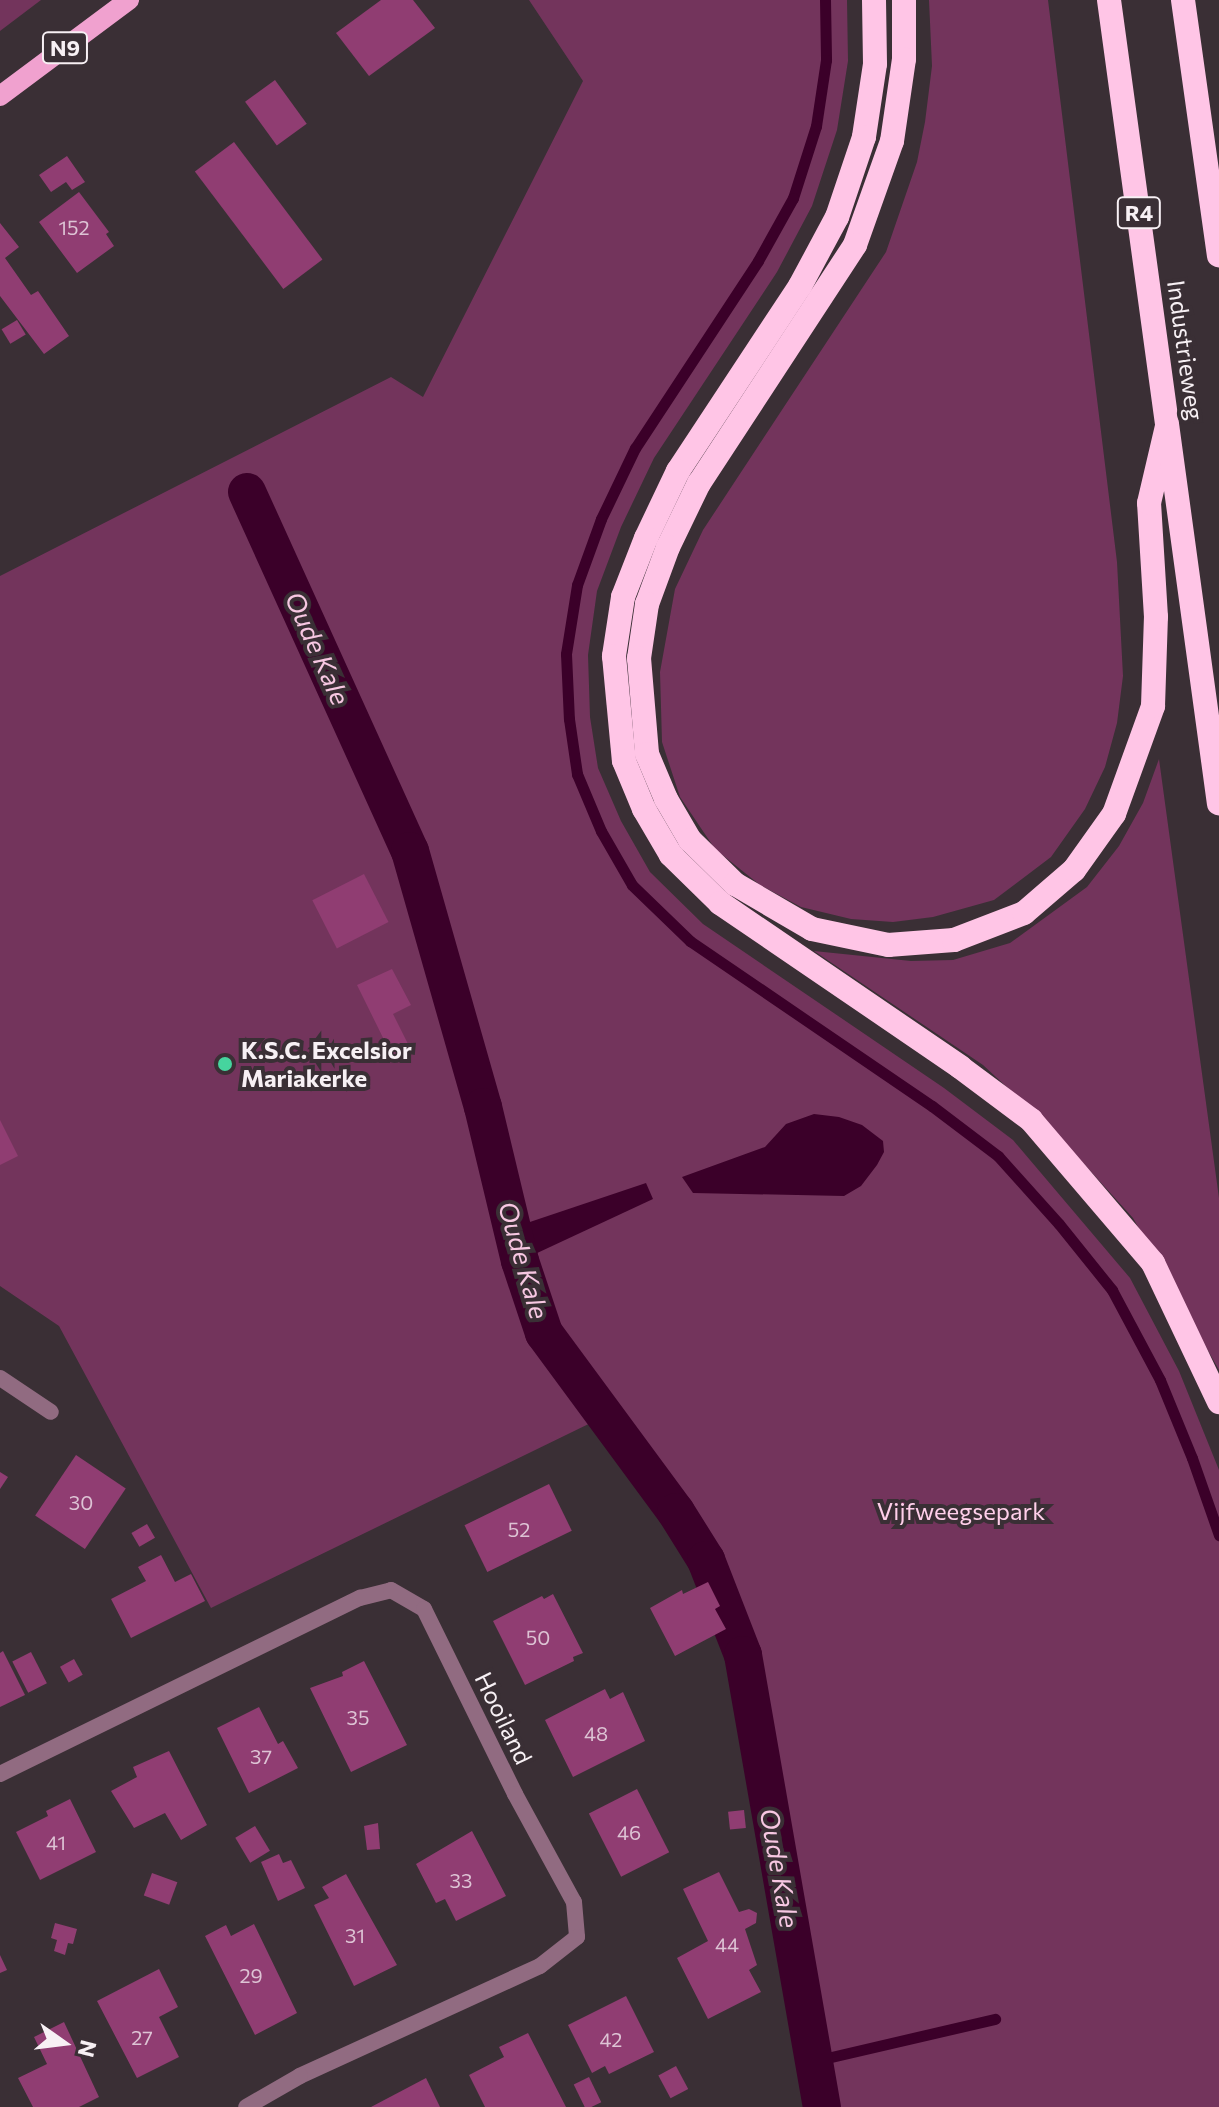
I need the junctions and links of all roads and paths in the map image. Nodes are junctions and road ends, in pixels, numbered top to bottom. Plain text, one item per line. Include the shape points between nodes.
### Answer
1 (129, 0) edge
2 (874, 0) edge
3 (904, 0) edge
4 (1109, 0) edge
5 (1183, 0) edge
6 (0, 96) edge
7 (1219, 255) edge
8 (1167, 426) junction
9 (1219, 804) edge
10 (0, 1378) edge
11 (1219, 1402) edge
12 (51, 1412) dead end
13 (0, 1774) edge
14 (246, 2107) edge

1 - 6 main road, N9
2 - 11 highway via 875,64 864,137 837,217 800,286 678,471 623,597 614,656 624,761 671,855 720,903 1031,1120 1153,1263
3 - 8 highway via 904,59 892,141 860,233 699,483 647,604 639,658 647,754 690,840 735,884 812,929 888,945 954,940 1024,913 1074,870 1114,814 1153,706 1156,617 1149,503
4 - 8 highway, Industrieweg / R4
5 - 7 highway
8 - 9 highway, Industrieweg / R4
10 - 12 street
13 - 14 street, Hooiland via 360,1598 391,1590 424,1609 574,1902 577,1937 540,1966 300,2076

